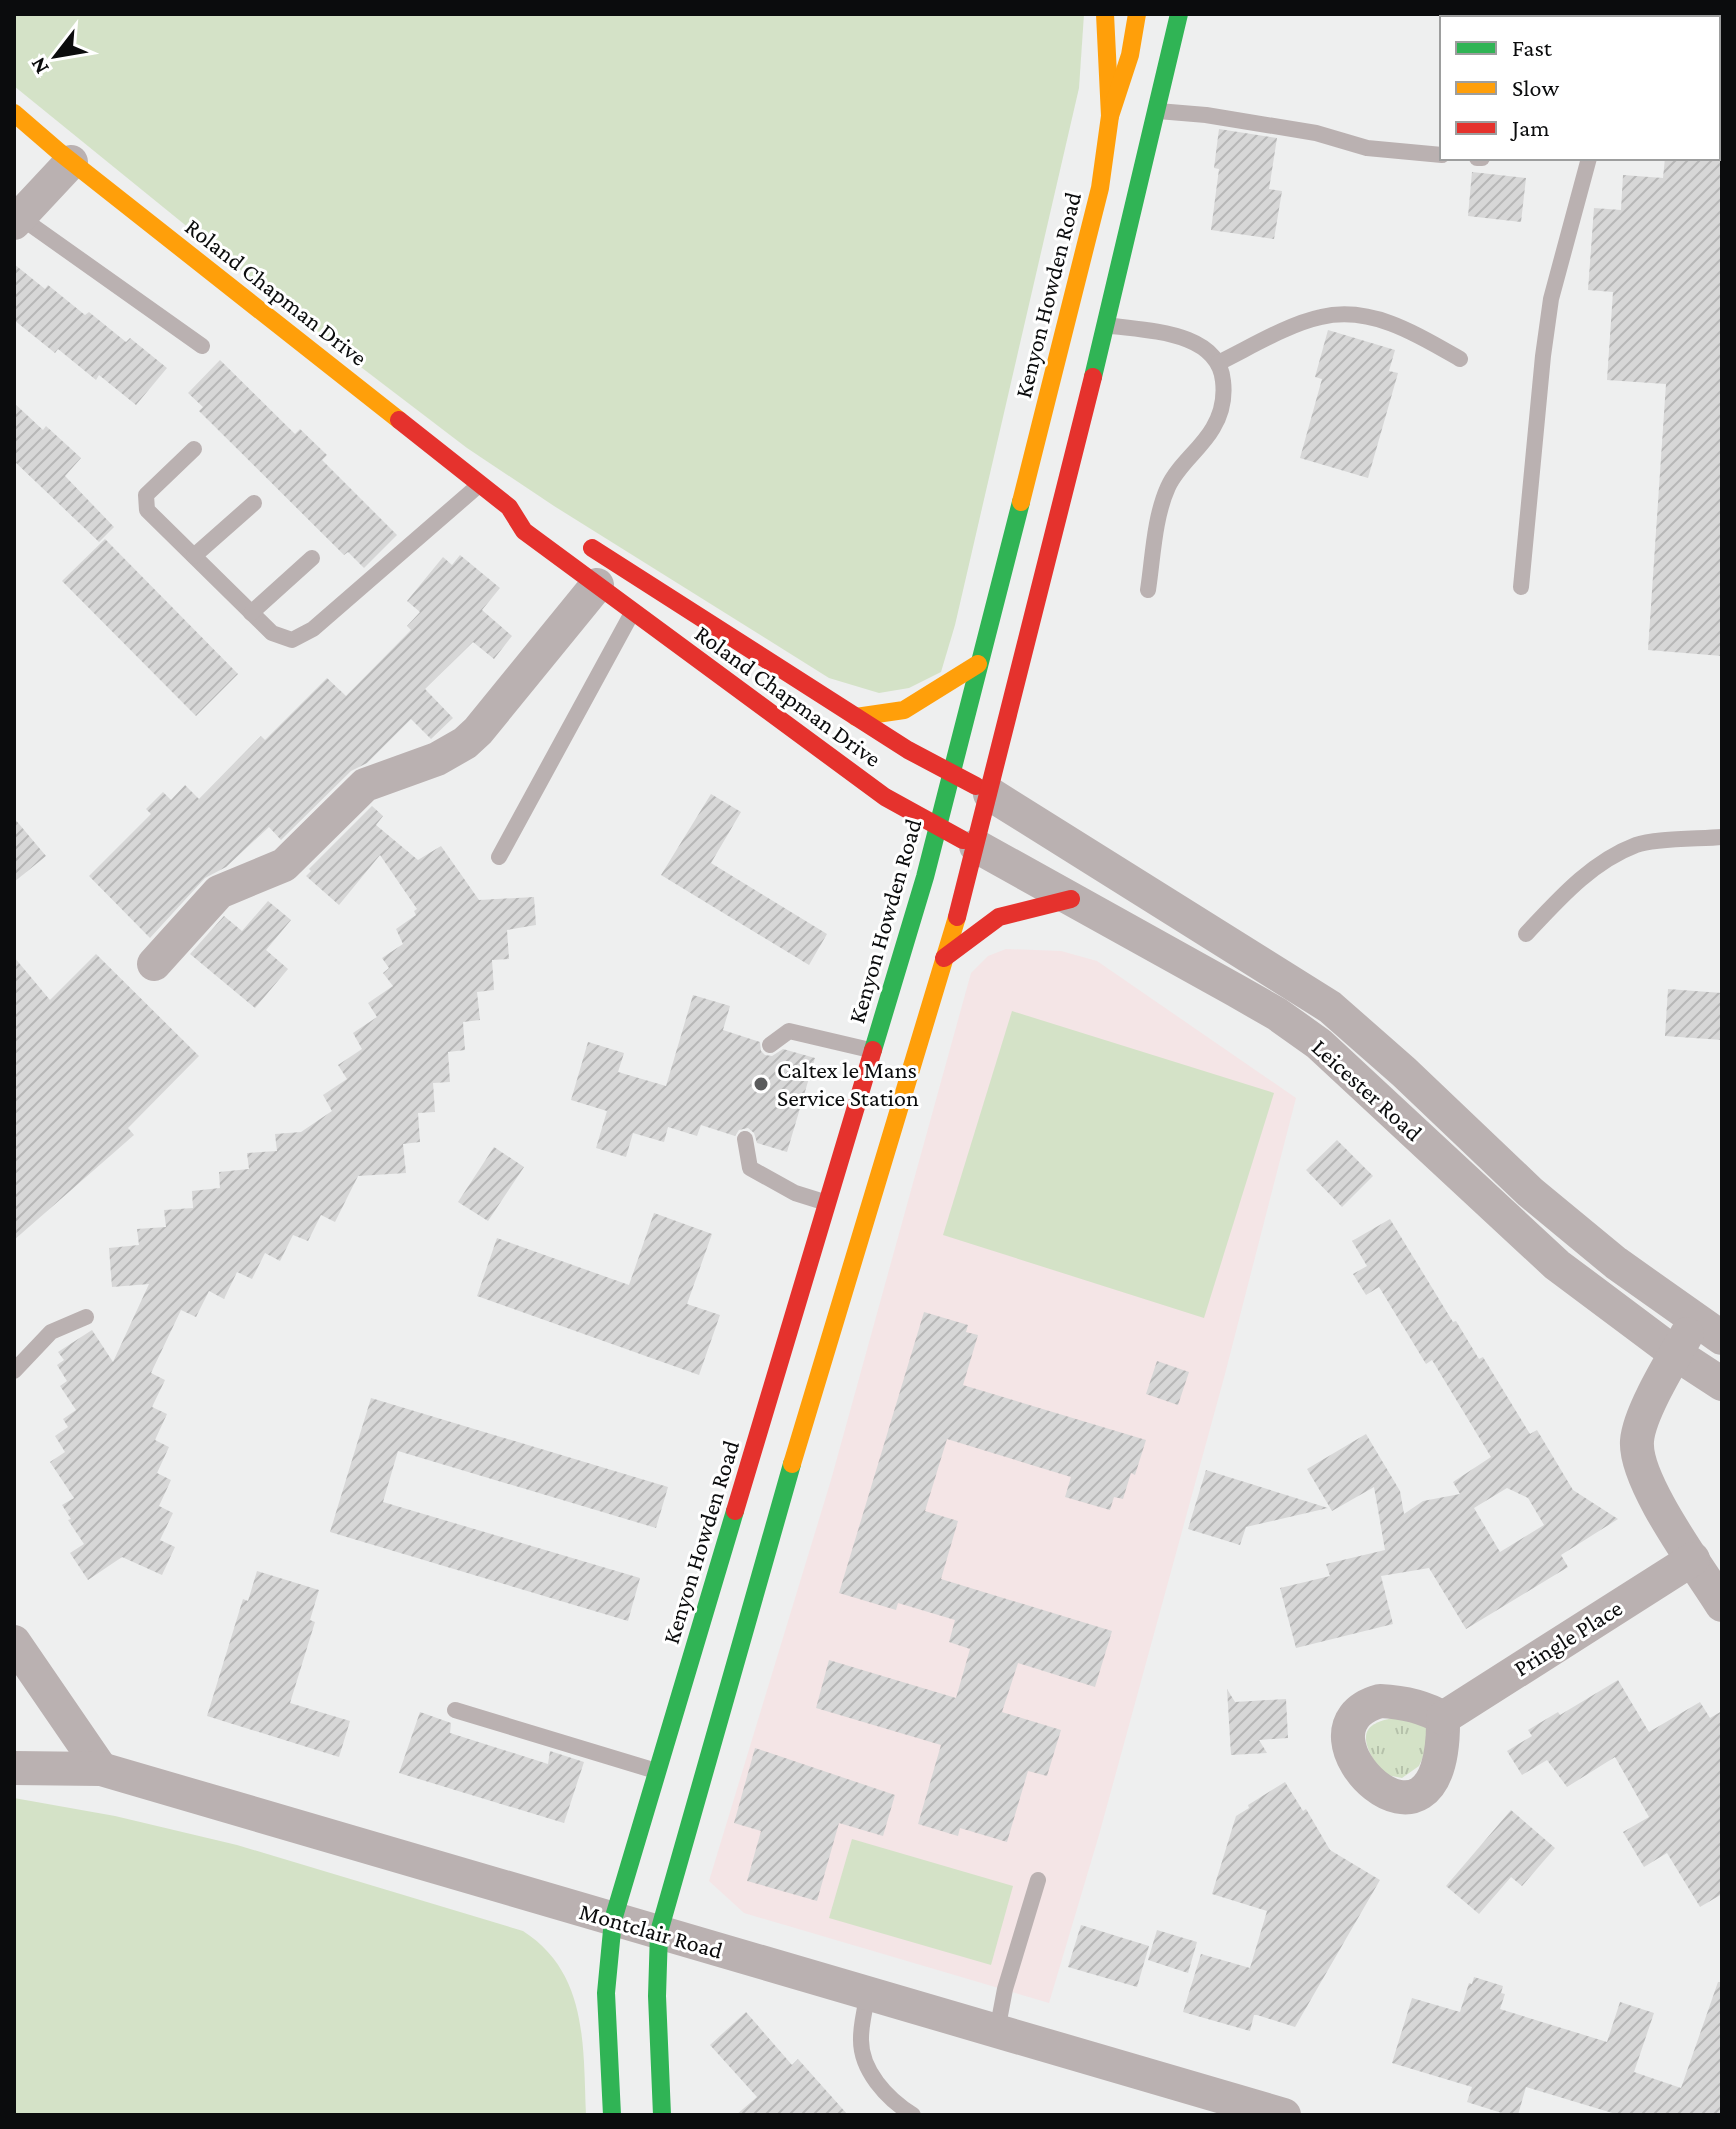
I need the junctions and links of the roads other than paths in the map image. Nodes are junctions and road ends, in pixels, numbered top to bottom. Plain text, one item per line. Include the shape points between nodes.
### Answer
1 (1105, 14) edge
2 (1137, 14) edge
3 (1179, 14) edge
4 (1156, 111) junction
5 (14, 113) edge
6 (1110, 116) junction
7 (1440, 155) edge
8 (1588, 160) edge
9 (71, 162) junction
10 (17, 220) edge
11 (1087, 322) junction
12 (202, 346) dead end
13 (1460, 359) dead end
14 (1218, 363) junction
15 (194, 449) dead end
16 (480, 484) junction
17 (254, 503) dead end
18 (509, 507) junction
19 (536, 513) dead end
20 (575, 537) dead end
21 (194, 556) junction
22 (312, 558) dead end
23 (597, 585) junction
24 (1521, 587) dead end
25 (1148, 590) dead end
26 (633, 612) junction
27 (251, 613) junction
28 (978, 664) junction
29 (856, 717) junction
30 (952, 773) junction
31 (990, 794) junction
32 (938, 827) junction
33 (1722, 837) edge
34 (976, 846) junction
35 (499, 857) dead end
36 (1071, 899) junction
37 (1526, 934) dead end
38 (944, 958) junction
39 (154, 964) dead end
40 (770, 1045) dead end
41 (893, 1056) junction
42 (745, 1139) dead end
43 (847, 1208) junction
44 (86, 1317) dead end
45 (813, 1324) junction
46 (1709, 1329) edge
47 (1676, 1354) junction
48 (14, 1371) edge
49 (1722, 1384) edge
50 (749, 1536) junction
51 (1693, 1559) junction
52 (1722, 1605) edge
53 (14, 1642) edge
54 (455, 1710) dead end
55 (1443, 1718) dead end
56 (14, 1768) edge
57 (101, 1769) junction
58 (657, 1771) junction
59 (1038, 1880) dead end
60 (613, 1920) junction
61 (659, 1932) junction
62 (868, 1994) junction
63 (997, 2031) junction
64 (612, 2115) edge
65 (662, 2115) edge
66 (913, 2115) edge
67 (1284, 2115) edge

1 - 6 main road
2 - 6 main road, Kenyon Howden Road
3 - 4 main road, Kenyon Howden Road
4 - 7 lane via 1316,133 1367,148
4 - 11 main road, Kenyon Howden Road
5 - 9 main road, Roland Chapman Drive
6 - 11 main road, Kenyon Howden Road
8 - 24 lane via 1551,299
9 - 10 street
9 - 16 main road, Roland Chapman Drive
10 - 12 lane
11 - 14 lane via 1181,337
11 - 28 main road, Kenyon Howden Road
11 - 31 main road, Kenyon Howden Road
13 - 14 lane via 1413,331 1338,315 1319,317
14 - 25 lane via 1224,394 1221,411 1169,485
15 - 21 lane via 153,486 145,503
16 - 18 main road, Roland Chapman Drive
16 - 27 lane via 301,637 282,638
17 - 21 lane
18 - 19 main road, Roland Chapman Drive
18 - 23 main road, Roland Chapman Drive via 524,531
20 - 29 main road, Roland Chapman Drive
21 - 27 lane
22 - 27 lane
23 - 26 main road, Roland Chapman Drive
23 - 39 street via 465,743 365,785 284,865 219,892
26 - 32 main road, Roland Chapman Drive via 885,797
26 - 35 lane
28 - 29 main road via 904,710
28 - 30 main road, Kenyon Howden Road
29 - 30 main road, Roland Chapman Drive
30 - 31 main road, Roland Chapman Drive
30 - 32 main road, Kenyon Howden Road
31 - 34 main road, Kenyon Howden Road
31 - 46 street, Leicester Road via 1330,1007 1530,1192 1616,1263
32 - 34 main road, Roland Chapman Drive
32 - 41 main road, Kenyon Howden Road
33 - 37 lane via 1638,844 1600,864
34 - 36 street, Leicester Road
34 - 38 main road, Kenyon Howden Road
36 - 38 main road via 999,917
36 - 47 street, Leicester Road via 1277,1014 1319,1044 1557,1265
38 - 41 main road, Kenyon Howden Road
40 - 41 lane via 789,1031
41 - 43 main road, Kenyon Howden Road
41 - 43 main road, Kenyon Howden Road
42 - 43 lane via 750,1168 795,1193
43 - 45 main road, Kenyon Howden Road
43 - 45 main road, Kenyon Howden Road
44 - 48 lane via 51,1332
45 - 50 main road, Kenyon Howden Road
45 - 50 main road, Kenyon Howden Road
46 - 47 street
47 - 49 street, Leicester Road
47 - 51 street via 1637,1440 1639,1464 1651,1490
50 - 58 main road, Kenyon Howden Road
50 - 61 main road, Kenyon Howden Road
51 - 52 street
51 - 55 street, Pringle Place
53 - 57 street
54 - 58 lane
56 - 57 street, Montclair Road
57 - 60 street, Montclair Road
58 - 60 main road, Kenyon Howden Road
59 - 63 lane
60 - 61 street, Montclair Road
60 - 64 main road, Kenyon Howden Road via 606,1993
61 - 62 street, Montclair Road
61 - 65 main road, Kenyon Howden Road
62 - 63 street, Montclair Road
62 - 66 lane via 861,2037 865,2062 888,2095
63 - 67 street, Montclair Road

